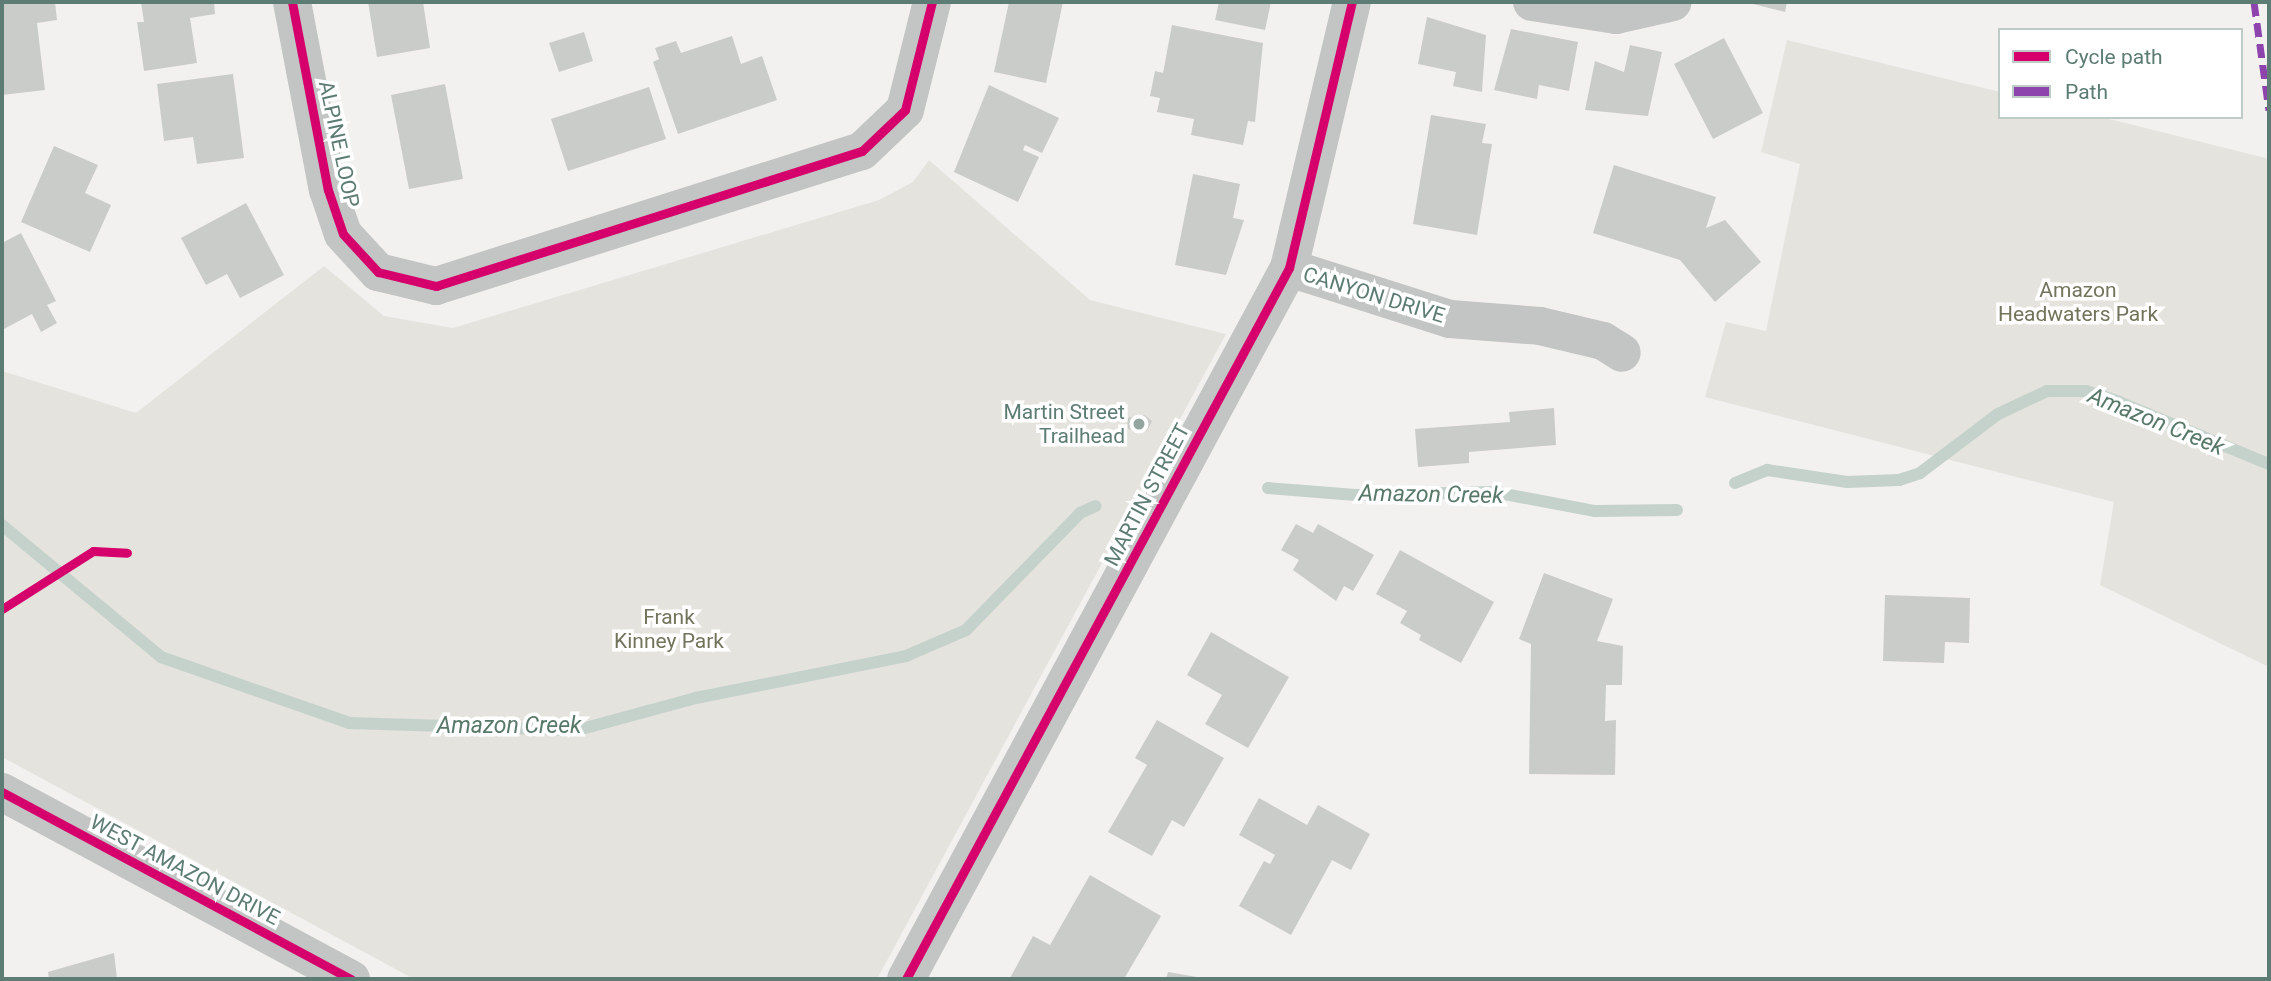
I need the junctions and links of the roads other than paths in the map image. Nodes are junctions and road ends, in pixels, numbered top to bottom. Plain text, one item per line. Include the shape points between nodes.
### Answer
1 (292, 2) edge
2 (932, 2) edge
3 (1352, 2) edge
4 (1532, 2) edge
5 (1673, 2) edge
6 (1289, 268) junction
7 (1622, 353) dead end
8 (2, 792) edge
9 (339, 976) edge
10 (906, 979) edge

1 - 2 street, ALPINE LOOP via 328,190 343,234 378,272 436,286 862,151 905,110
3 - 6 street, MARTIN STREET
4 - 5 street via 1615,15
6 - 7 street, CANYON DRIVE via 1450,319 1540,326 1603,341
6 - 10 street, MARTIN STREET
8 - 9 street, WEST AMAZON DRIVE

